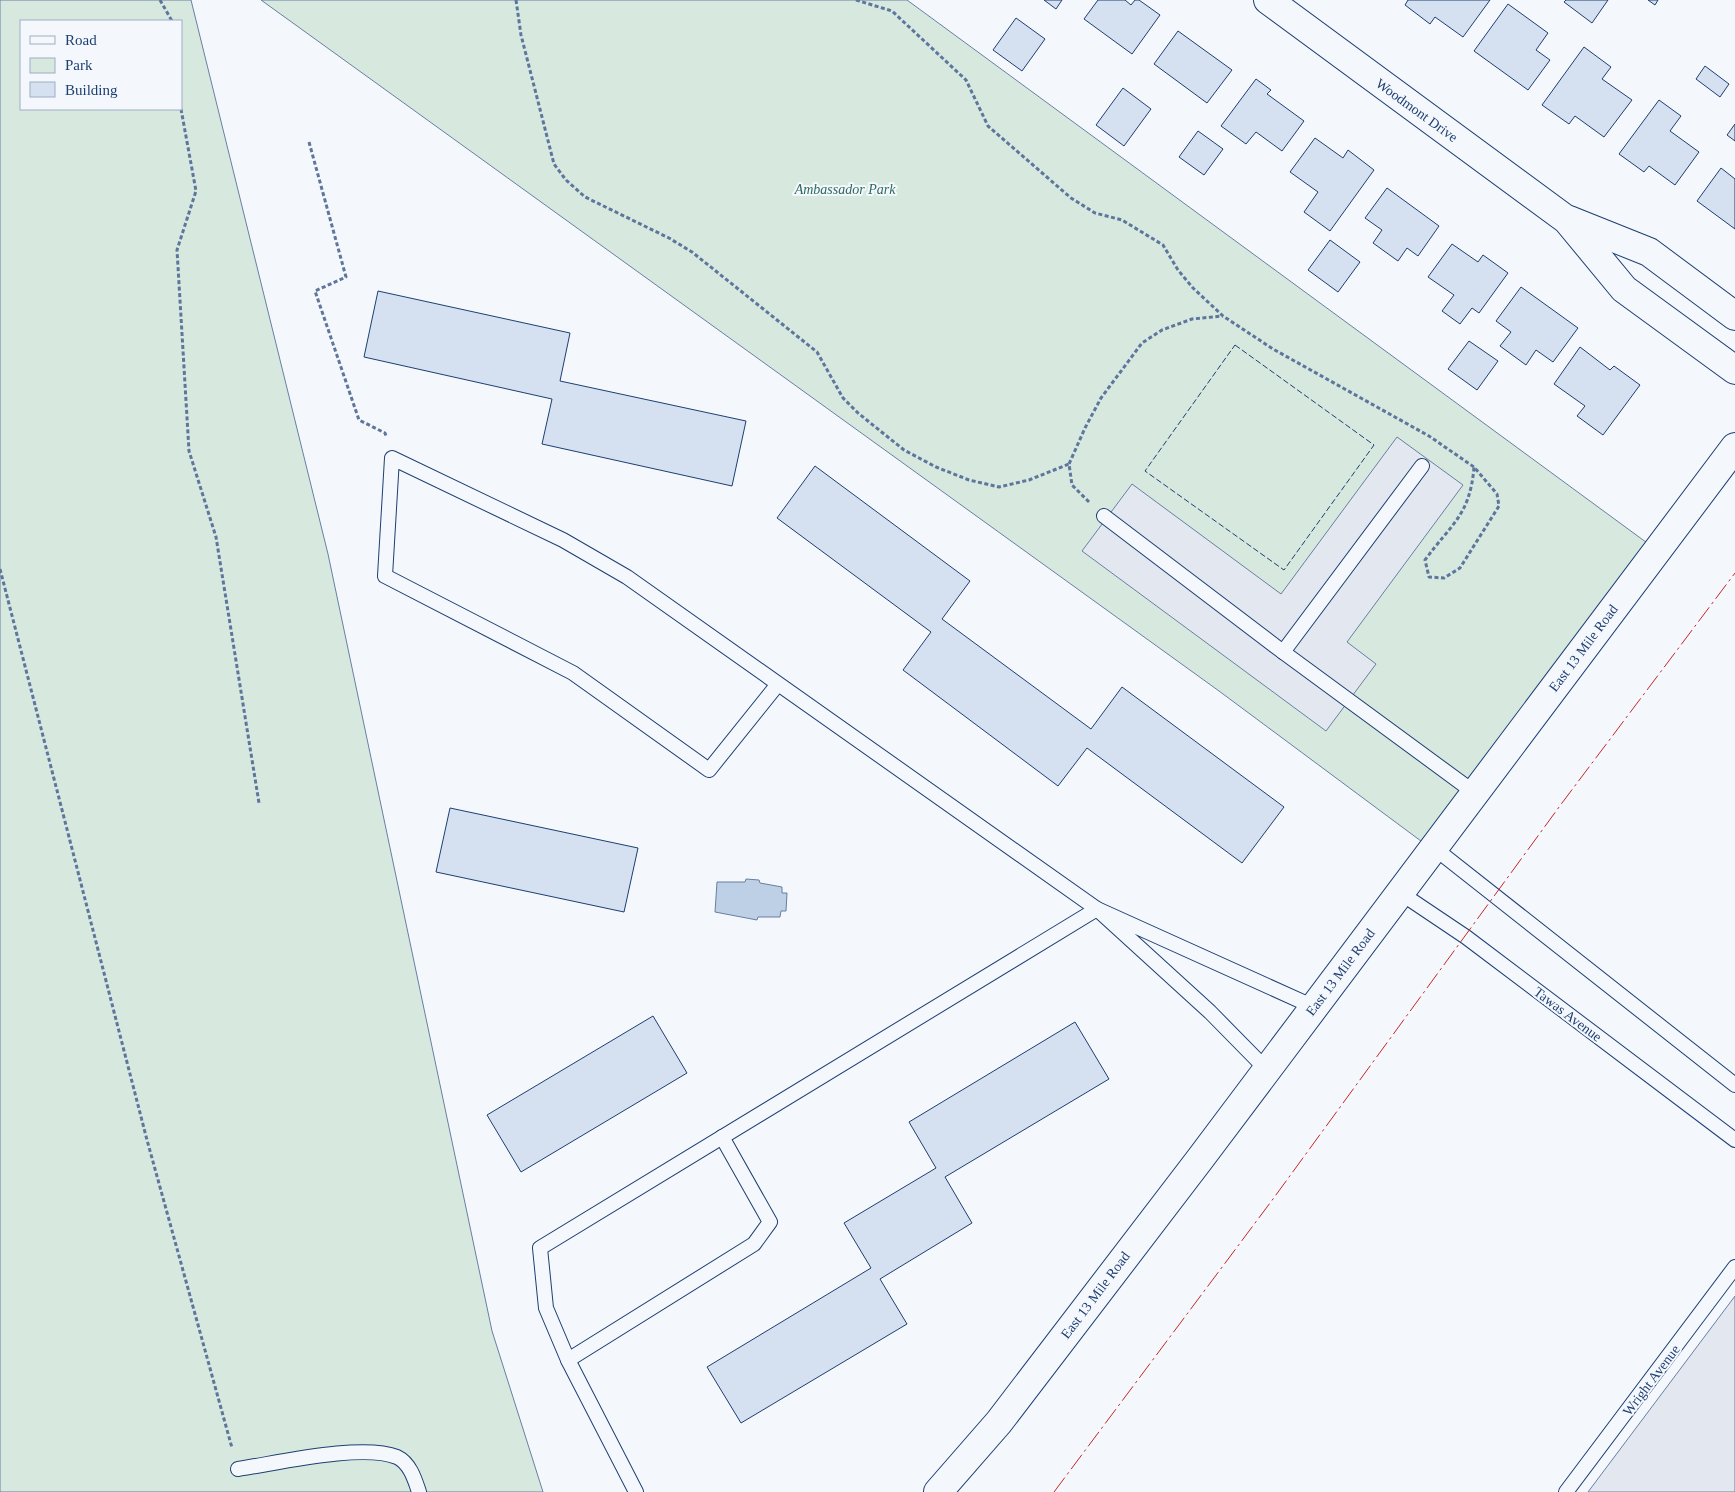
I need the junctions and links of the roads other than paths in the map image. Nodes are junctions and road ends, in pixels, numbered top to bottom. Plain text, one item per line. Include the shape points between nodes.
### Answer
1 (1268, 0) edge
2 (1567, 220) junction
3 (1735, 316) edge
4 (1735, 370) edge
5 (1735, 447) edge
6 (1422, 466) dead end
7 (1104, 516) road end
8 (1282, 652) junction
9 (778, 684) junction
10 (1475, 793) junction
11 (1433, 847) junction
12 (1399, 892) junction
13 (1097, 909) junction
14 (1314, 1007) junction
15 (1267, 1070) junction
16 (1735, 1085) edge
17 (722, 1138) junction
18 (1735, 1140) edge
19 (1735, 1267) edge
20 (568, 1360) junction
21 (238, 1469) road end
22 (419, 1492) edge
23 (636, 1492) edge
24 (938, 1492) edge
25 (1566, 1492) edge

1 - 2 main road, Woodmont Drive
2 - 3 main road, Woodmont Drive via 1649,252
2 - 4 main road, Woodmont Drive via 1624,289
5 - 10 main road, East 13 Mile Road
6 - 8 lane
7 - 8 lane
8 - 10 lane
9 - 9 lane via 627,578 563,540 392,458 385,576 573,673 709,770
9 - 13 lane
10 - 11 main road, East 13 Mile Road
11 - 12 main road, East 13 Mile Road
11 - 16 lane
12 - 14 main road, East 13 Mile Road
12 - 18 lane, Tawas Avenue via 1466,937
13 - 14 lane
13 - 15 lane via 1210,1012
13 - 17 lane
14 - 15 main road, East 13 Mile Road
15 - 24 main road, East 13 Mile Road via 999,1422
17 - 20 lane via 540,1248 546,1308
17 - 20 lane via 770,1222 754,1244
19 - 25 lane, Wright Avenue
20 - 23 lane
21 - 22 lane via 363,1451 399,1458 413,1474

